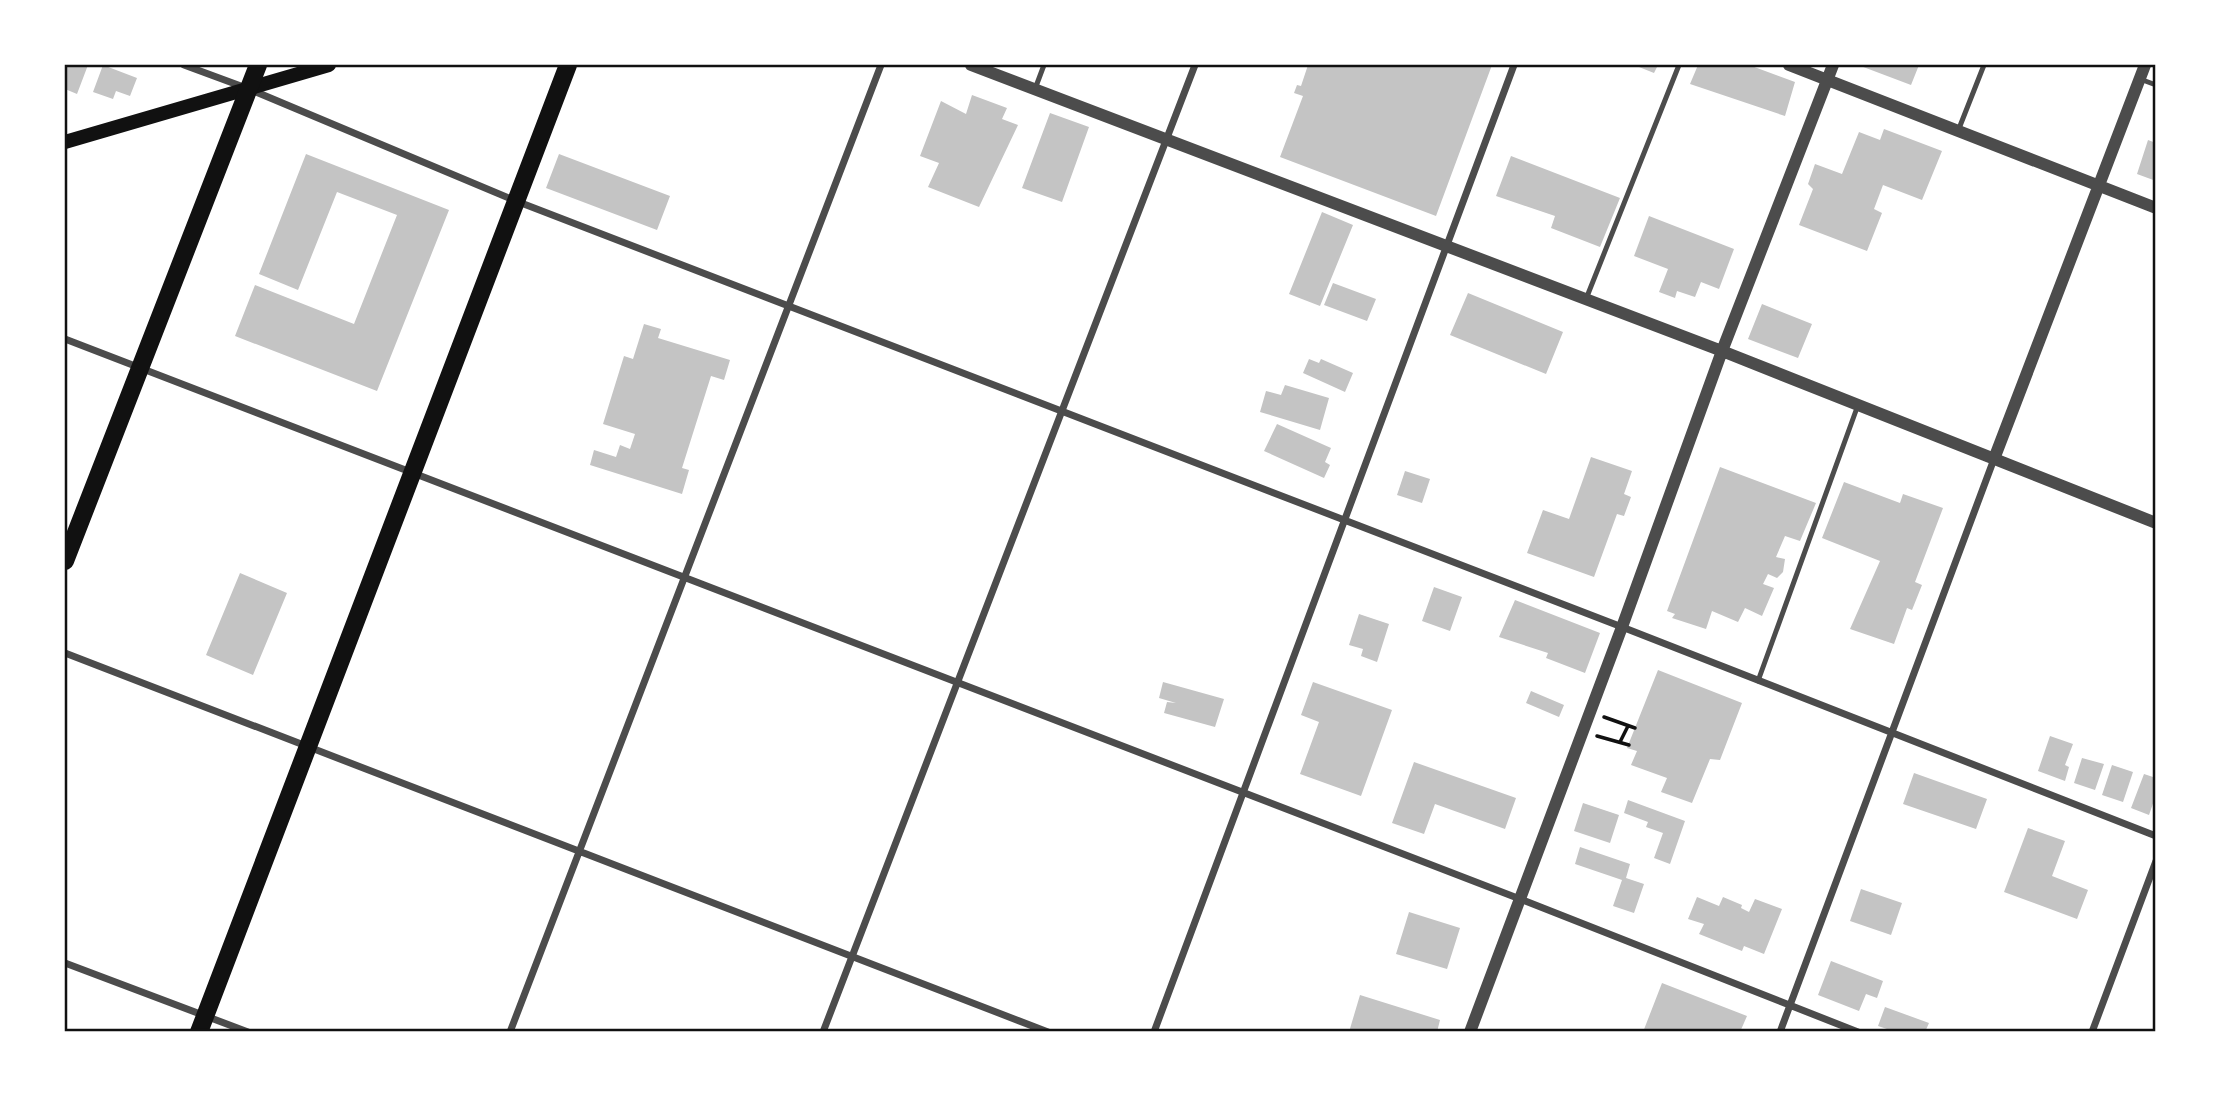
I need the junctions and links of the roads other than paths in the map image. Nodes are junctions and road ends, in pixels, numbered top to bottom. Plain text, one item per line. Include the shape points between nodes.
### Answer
1 (184, 65) edge
2 (258, 65) edge
3 (329, 65) edge
4 (568, 65) edge
5 (881, 65) edge
6 (971, 65) edge
7 (1044, 65) edge
8 (1195, 65) edge
9 (1514, 65) edge
10 (1679, 65) edge
11 (1789, 65) edge
12 (1833, 65) edge
13 (1984, 65) edge
14 (2146, 65) edge
15 (2140, 79) junction
16 (1828, 80) junction
17 (2156, 85) edge
18 (249, 89) junction
19 (1035, 89) junction
20 (1958, 131) junction
21 (1167, 139) junction
22 (65, 142) edge
23 (2100, 186) junction
24 (516, 201) junction
25 (2156, 208) edge
26 (1447, 247) junction
27 (1586, 299) junction
28 (791, 306) junction
29 (65, 339) edge
30 (1722, 351) junction
31 (139, 368) junction
32 (1857, 405) junction
33 (1063, 411) junction
34 (1994, 459) junction
35 (411, 474) junction
36 (1345, 520) junction
37 (2156, 523) edge
38 (65, 561) edge
39 (684, 578) junction
40 (1622, 627) junction
41 (65, 653) edge
42 (1758, 681) junction
43 (957, 683) junction
44 (1891, 733) junction
45 (306, 747) junction
46 (1242, 794) junction
47 (2156, 836) edge
48 (579, 852) junction
49 (2156, 861) edge
50 (1520, 899) junction
51 (852, 957) junction
52 (65, 962) edge
53 (1790, 1006) junction
54 (202, 1024) edge
55 (248, 1032) edge
56 (510, 1032) edge
57 (822, 1032) edge
58 (1048, 1032) edge
59 (1154, 1032) edge
60 (1470, 1032) edge
61 (1780, 1032) edge
62 (1858, 1032) edge
63 (2092, 1032) edge

1 - 18 street
2 - 18 main road
3 - 18 main road
4 - 24 main road
5 - 28 street
6 - 19 street
7 - 19 lane
8 - 21 street
9 - 26 street
10 - 27 lane
11 - 16 street
12 - 16 street
13 - 20 lane
14 - 15 street
15 - 17 lane
15 - 23 street
16 - 20 street
16 - 30 street
18 - 22 main road
18 - 24 street
18 - 31 main road
19 - 21 street
20 - 23 street
21 - 26 street
21 - 33 street
23 - 25 street
23 - 34 street
24 - 28 street
24 - 35 main road
26 - 27 street
26 - 36 street
27 - 30 street
28 - 33 street
28 - 39 street
29 - 31 street
30 - 32 street
30 - 40 street
31 - 35 street
31 - 38 main road
32 - 34 street
32 - 42 lane
33 - 36 street
33 - 43 street
34 - 37 street
34 - 44 street
35 - 39 street
35 - 45 main road
36 - 40 street
36 - 46 street
39 - 43 street
39 - 48 street
40 - 42 street
40 - 50 street
41 - 45 street
42 - 44 street
43 - 46 street
43 - 51 street
44 - 47 street
44 - 53 street
45 - 48 street
45 - 54 main road
46 - 50 street
46 - 59 street
48 - 51 street
48 - 56 street
49 - 63 street
50 - 53 street
50 - 60 street
51 - 57 street
51 - 58 street
52 - 54 street
53 - 61 street
53 - 62 street
54 - 55 street

